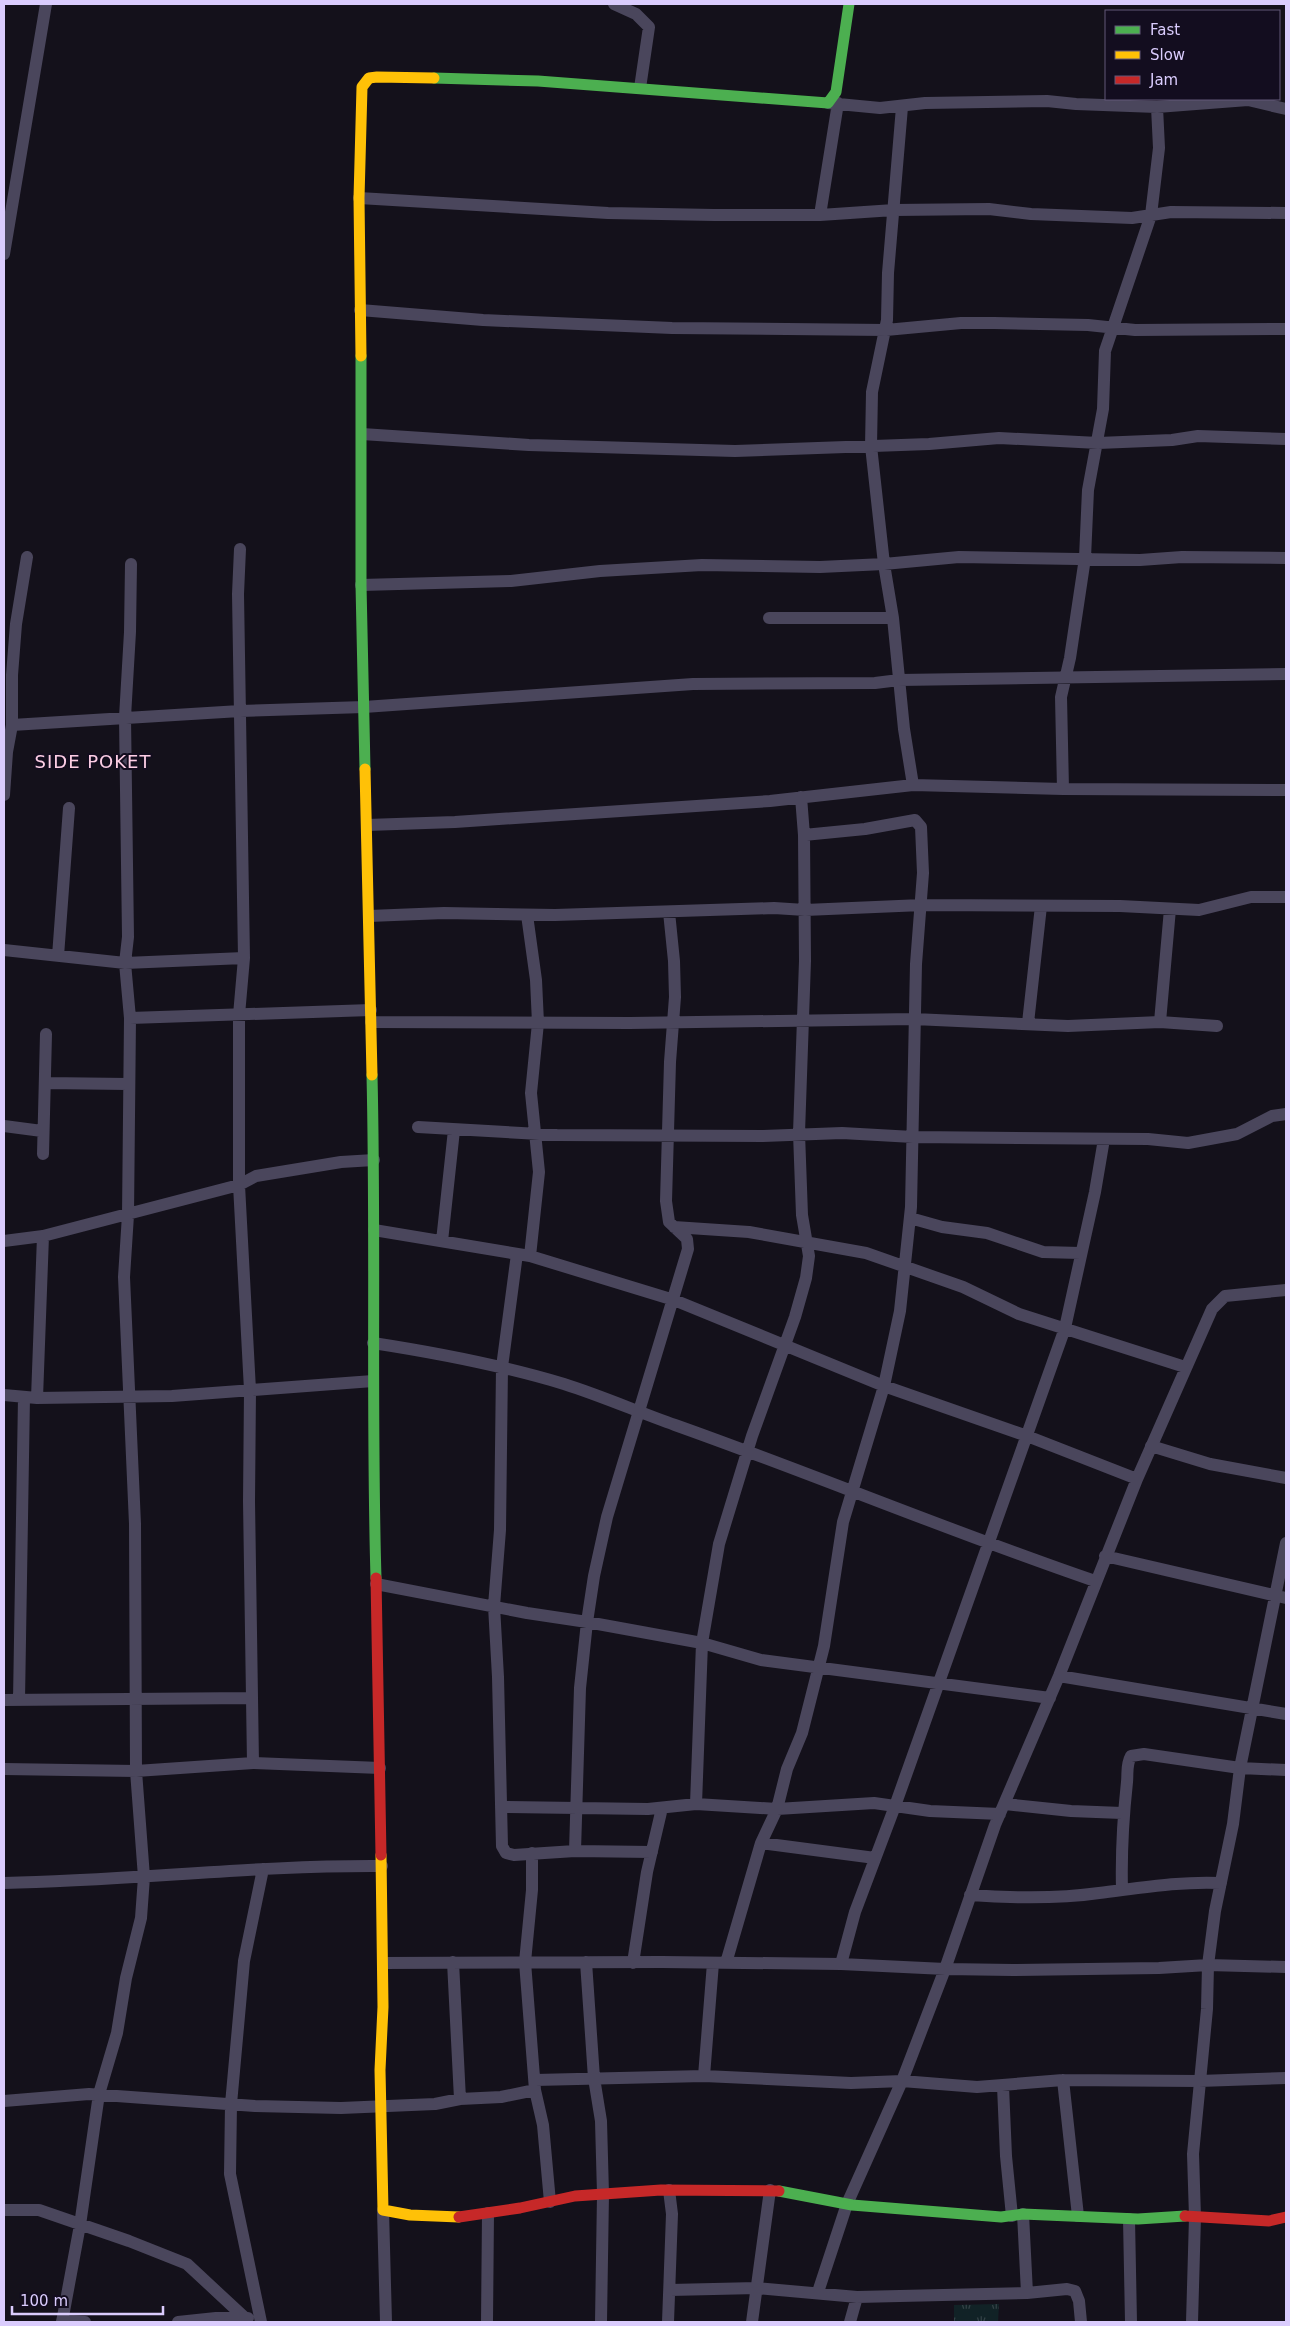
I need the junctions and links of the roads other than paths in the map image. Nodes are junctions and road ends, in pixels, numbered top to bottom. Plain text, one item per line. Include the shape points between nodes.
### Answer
1 (46, 4) edge
2 (614, 4) edge
3 (849, 4) edge
4 (640, 88) junction
5 (833, 103) junction
6 (902, 107) junction
7 (1157, 107) junction
8 (1286, 109) edge
9 (359, 198) junction
10 (894, 210) junction
11 (1286, 212) edge
12 (820, 215) junction
13 (1151, 215) junction
14 (6, 226) edge
15 (4, 254) edge
16 (360, 310) junction
17 (1114, 326) junction
18 (1286, 329) edge
19 (886, 330) junction
20 (362, 434) junction
21 (1286, 439) edge
22 (1098, 443) junction
23 (871, 446) junction
24 (240, 549) dead end
25 (27, 557) dead end
26 (1085, 558) junction
27 (1286, 558) edge
28 (131, 564) dead end
29 (884, 564) junction
30 (361, 585) junction
31 (769, 618) dead end
32 (893, 618) junction
33 (1286, 674) edge
34 (1064, 676) junction
35 (899, 680) junction
36 (364, 707) junction
37 (240, 711) junction
38 (125, 717) junction
39 (12, 725) junction
40 (914, 785) junction
41 (1063, 788) junction
42 (1286, 790) edge
43 (4, 795) edge
44 (801, 797) junction
45 (69, 808) dead end
46 (367, 825) junction
47 (804, 835) junction
48 (1286, 897) edge
49 (922, 905) junction
50 (1040, 906) junction
51 (1170, 909) junction
52 (805, 910) junction
53 (669, 912) junction
54 (527, 915) junction
55 (369, 916) junction
56 (4, 950) edge
57 (58, 956) junction
58 (244, 958) junction
59 (125, 963) junction
60 (239, 1015) junction
61 (371, 1016) junction
62 (130, 1018) junction
63 (914, 1019) junction
64 (803, 1021) junction
65 (674, 1022) junction
66 (1160, 1022) junction
67 (538, 1023) junction
68 (1028, 1023) junction
69 (1218, 1026) dead end
70 (46, 1034) dead end
71 (45, 1082) junction
72 (128, 1084) junction
73 (1286, 1114) edge
74 (4, 1126) edge
75 (418, 1127) dead end
76 (454, 1130) junction
77 (42, 1131) junction
78 (534, 1134) junction
79 (668, 1134) junction
80 (799, 1134) junction
81 (913, 1137) junction
82 (1104, 1139) junction
83 (43, 1154) dead end
84 (374, 1160) junction
85 (239, 1185) junction
86 (128, 1215) junction
87 (910, 1218) junction
88 (674, 1227) junction
89 (374, 1230) junction
90 (42, 1236) junction
91 (4, 1241) edge
92 (442, 1241) junction
93 (807, 1241) junction
94 (1080, 1253) junction
95 (523, 1255) junction
96 (906, 1267) junction
97 (1286, 1290) edge
98 (674, 1300) junction
99 (1065, 1328) junction
100 (373, 1343) junction
101 (784, 1345) junction
102 (502, 1367) junction
103 (1185, 1367) junction
104 (373, 1381) junction
105 (884, 1386) junction
106 (250, 1390) junction
107 (4, 1395) edge
108 (130, 1396) junction
109 (24, 1397) junction
110 (38, 1398) junction
111 (639, 1412) junction
112 (1027, 1436) junction
113 (1151, 1446) junction
114 (748, 1450) junction
115 (1286, 1478) edge
116 (1137, 1480) junction
117 (853, 1492) junction
118 (988, 1542) junction
119 (1286, 1543) edge
120 (1105, 1556) junction
121 (1095, 1581) junction
122 (376, 1584) junction
123 (1280, 1597) edge
124 (494, 1606) junction
125 (587, 1622) junction
126 (702, 1643) junction
127 (818, 1668) junction
128 (1059, 1676) junction
129 (937, 1685) junction
130 (252, 1698) junction
131 (1050, 1698) junction
132 (137, 1699) junction
133 (4, 1700) edge
134 (19, 1700) junction
135 (1252, 1710) junction
136 (1286, 1714) edge
137 (253, 1763) junction
138 (380, 1768) junction
139 (1240, 1768) junction
140 (4, 1769) edge
141 (1286, 1770) edge
142 (136, 1771) junction
143 (696, 1804) junction
144 (895, 1806) junction
145 (501, 1807) junction
146 (577, 1808) junction
147 (662, 1808) junction
148 (777, 1809) junction
149 (1002, 1809) junction
150 (1122, 1813) junction
151 (761, 1843) junction
152 (575, 1851) junction
153 (652, 1852) junction
154 (532, 1853) junction
155 (876, 1858) junction
156 (382, 1866) junction
157 (263, 1869) junction
158 (144, 1877) junction
159 (4, 1883) edge
160 (1221, 1883) junction
161 (1122, 1889) junction
162 (970, 1895) junction
163 (453, 1962) junction
164 (525, 1962) junction
165 (586, 1962) junction
166 (383, 1963) junction
167 (633, 1963) junction
168 (720, 1963) junction
169 (841, 1964) junction
170 (1208, 1965) junction
171 (1286, 1967) edge
172 (945, 1969) junction
173 (704, 2076) junction
174 (594, 2078) junction
175 (1286, 2078) edge
176 (1063, 2080) junction
177 (902, 2081) junction
178 (1199, 2081) junction
179 (535, 2085) junction
180 (1004, 2086) junction
181 (99, 2094) junction
182 (460, 2099) junction
183 (4, 2101) edge
184 (231, 2104) junction
185 (381, 2106) junction
186 (669, 2190) junction
187 (770, 2190) junction
188 (603, 2194) junction
189 (550, 2202) junction
190 (847, 2204) junction
191 (4, 2210) edge
192 (383, 2210) junction
193 (488, 2213) junction
194 (1018, 2215) junction
195 (1078, 2216) junction
196 (1195, 2217) junction
197 (1286, 2218) edge
198 (1129, 2219) junction
199 (80, 2225) junction
200 (757, 2288) junction
201 (670, 2290) junction
202 (818, 2292) junction
203 (1028, 2293) junction
204 (857, 2297) junction
205 (244, 2317) junction
206 (62, 2321) edge
207 (261, 2321) edge
208 (85, 2322) edge
209 (178, 2322) edge
210 (386, 2322) edge
211 (487, 2322) edge
212 (601, 2322) edge
213 (668, 2322) edge
214 (752, 2322) edge
215 (850, 2322) edge
216 (1081, 2322) edge
217 (1130, 2322) edge
218 (1192, 2322) edge

1 - 14 street
2 - 4 street via 636,14 649,27
3 - 5 main road
4 - 5 main road
4 - 9 main road via 538,81 369,78 362,87
5 - 6 street
5 - 12 street
6 - 7 street via 925,103 1038,101
6 - 10 street
7 - 8 street via 1248,100
7 - 13 street via 1159,148
9 - 12 street via 608,213
9 - 16 main road
10 - 12 street
10 - 13 street via 989,210 1132,218
10 - 19 street
11 - 13 street via 1171,212
13 - 17 street
14 - 15 street
16 - 19 street via 483,320 672,328
16 - 20 main road
17 - 18 street via 1135,330
17 - 19 street via 961,323
17 - 22 street via 1105,351
19 - 23 street via 872,392
20 - 23 street via 651,450 735,451
20 - 30 main road
21 - 22 street via 1198,436
22 - 23 street via 1000,438
22 - 26 street via 1088,490
23 - 29 street
24 - 37 street
25 - 39 street via 16,624
26 - 27 street
26 - 29 street via 959,557
26 - 34 street via 1070,658
28 - 38 street
29 - 30 street via 820,567 702,565 600,571 511,581
29 - 32 street
30 - 36 main road
31 - 32 street
32 - 35 street
33 - 34 street
34 - 35 street
34 - 41 street via 1061,697
35 - 36 street via 875,683 693,684
35 - 40 street
36 - 37 street
36 - 46 main road
37 - 38 street
37 - 58 street
38 - 39 street
38 - 59 street via 128,937
39 - 43 street
40 - 41 street
40 - 44 street
41 - 42 street
44 - 46 street via 455,822
44 - 47 street
45 - 57 street
46 - 55 main road
47 - 49 street via 915,820 921,827 922,839
47 - 52 street
48 - 51 street via 1251,897 1199,910
49 - 50 street
49 - 52 street
49 - 63 street
50 - 51 street
50 - 68 street
51 - 66 street
52 - 53 street
52 - 64 street
53 - 54 street
53 - 65 street via 674,961
54 - 55 street
54 - 67 street
55 - 61 main road
56 - 57 street
57 - 59 street
58 - 59 street
58 - 60 street
59 - 62 street
60 - 61 street
60 - 62 street
60 - 85 street
61 - 67 street
61 - 84 main road
62 - 72 street
63 - 64 street
63 - 68 street
63 - 81 street
64 - 65 street
64 - 80 street
65 - 67 street
65 - 79 street
66 - 68 street via 1068,1026
66 - 69 street
67 - 78 street via 531,1092
70 - 71 street
71 - 72 street
71 - 77 street
72 - 86 street
73 - 82 street via 1272,1116 1237,1134 1188,1143
74 - 77 street
75 - 76 street
76 - 78 street
76 - 92 street
77 - 83 street
78 - 79 street
78 - 95 street via 539,1172
79 - 80 street
79 - 88 street via 667,1214
80 - 81 street
80 - 93 street via 802,1215
81 - 82 street
81 - 87 street
82 - 94 street
84 - 85 street via 256,1176
84 - 89 main road
85 - 86 street
85 - 106 street
86 - 90 street
86 - 108 street via 124,1277
87 - 94 street via 987,1233 1043,1252
87 - 96 street
88 - 93 street via 749,1232
88 - 98 street via 687,1239 688,1249
89 - 92 street
89 - 100 main road
90 - 91 street
90 - 110 street
92 - 95 street
93 - 96 street via 866,1253
93 - 101 street via 806,1278 796,1317
94 - 99 street
95 - 98 street
95 - 102 street
96 - 99 street via 963,1287 1020,1314
96 - 105 street
97 - 103 street via 1225,1296 1219,1300
98 - 101 street
98 - 111 street
99 - 103 street
99 - 112 street
100 - 102 street
100 - 104 main road
101 - 105 street
101 - 114 street
102 - 111 street via 566,1385
102 - 124 street via 500,1530
103 - 113 street
104 - 106 street
104 - 122 main road
105 - 112 street
105 - 117 street
106 - 108 street
106 - 130 street
107 - 109 street
108 - 110 street
108 - 132 street
109 - 110 street
109 - 134 street
111 - 114 street
111 - 125 street via 607,1517
112 - 116 street
112 - 118 street
113 - 115 street via 1210,1464
113 - 116 street
114 - 117 street
114 - 126 street via 719,1544
116 - 120 street
117 - 118 street
117 - 127 street via 843,1522
118 - 121 street
118 - 129 street
119 - 123 street
120 - 121 street
120 - 123 street
121 - 128 street
122 - 124 street
122 - 138 main road
123 - 135 street
124 - 125 street
124 - 145 street
125 - 126 street
125 - 146 street via 580,1688
126 - 127 street via 762,1660
126 - 143 street
127 - 129 street
127 - 148 street via 802,1733 787,1769
128 - 131 street
128 - 135 street via 1142,1688
129 - 131 street
129 - 144 street
130 - 132 street
130 - 137 street
131 - 149 street
132 - 134 street
132 - 142 street
133 - 134 street
135 - 136 street
135 - 139 street
137 - 138 street
137 - 142 street
138 - 156 main road
139 - 141 street
139 - 150 street via 1154,1755 1131,1756 1126,1765
139 - 160 street
140 - 142 street
142 - 158 street
143 - 147 street
143 - 148 street
144 - 148 street via 874,1803
144 - 149 street via 930,1811
144 - 155 street
145 - 146 street
145 - 154 street via 502,1846 506,1853
146 - 147 street
146 - 152 street
147 - 153 street
148 - 151 street
149 - 150 street
149 - 162 street
150 - 161 street
151 - 155 street
151 - 168 street
152 - 153 street
152 - 154 street
153 - 167 street via 646,1872
154 - 164 street
155 - 169 street via 855,1912
156 - 157 street
156 - 166 main road
157 - 158 street
157 - 184 street via 244,1961
158 - 159 street
158 - 181 street via 141,1918 126,1978 117,2034
160 - 161 street
160 - 170 street
161 - 162 street via 1014,1898
162 - 172 street
163 - 164 street
163 - 166 street
163 - 182 street
164 - 165 street
164 - 179 street
165 - 167 street
165 - 174 street
166 - 185 main road
167 - 168 street
168 - 169 street
168 - 173 street
169 - 172 street
170 - 171 street
170 - 172 street
170 - 178 street
172 - 177 street
173 - 174 street
173 - 177 street via 851,2083
174 - 179 street
174 - 188 street via 601,2121
175 - 178 street
176 - 178 street
176 - 180 street
176 - 195 street
177 - 180 street
177 - 190 street
178 - 196 street via 1193,2154
179 - 182 street via 501,2097
179 - 189 street via 543,2125
180 - 194 street via 1006,2156
181 - 183 street
181 - 184 street
181 - 199 street
182 - 185 street via 435,2104
184 - 185 street via 341,2108
184 - 207 street via 230,2174
185 - 192 main road
186 - 187 main road
186 - 188 main road
186 - 201 street via 672,2214
187 - 190 main road
187 - 200 street
188 - 189 main road
188 - 212 street
189 - 193 main road
190 - 194 main road via 1001,2217
190 - 202 street
191 - 199 street via 39,2210
192 - 193 main road via 458,2217
192 - 210 street
193 - 211 street
194 - 195 main road
194 - 203 street
195 - 198 main road
196 - 197 main road via 1269,2221
196 - 198 main road via 1176,2214
196 - 218 street
198 - 217 street
199 - 205 street via 186,2264
199 - 206 street
200 - 201 street
200 - 202 street
200 - 214 street
201 - 213 street
202 - 204 street
203 - 204 street
203 - 216 street via 1067,2289 1075,2292
204 - 215 street
205 - 207 street
205 - 209 street
206 - 208 street

